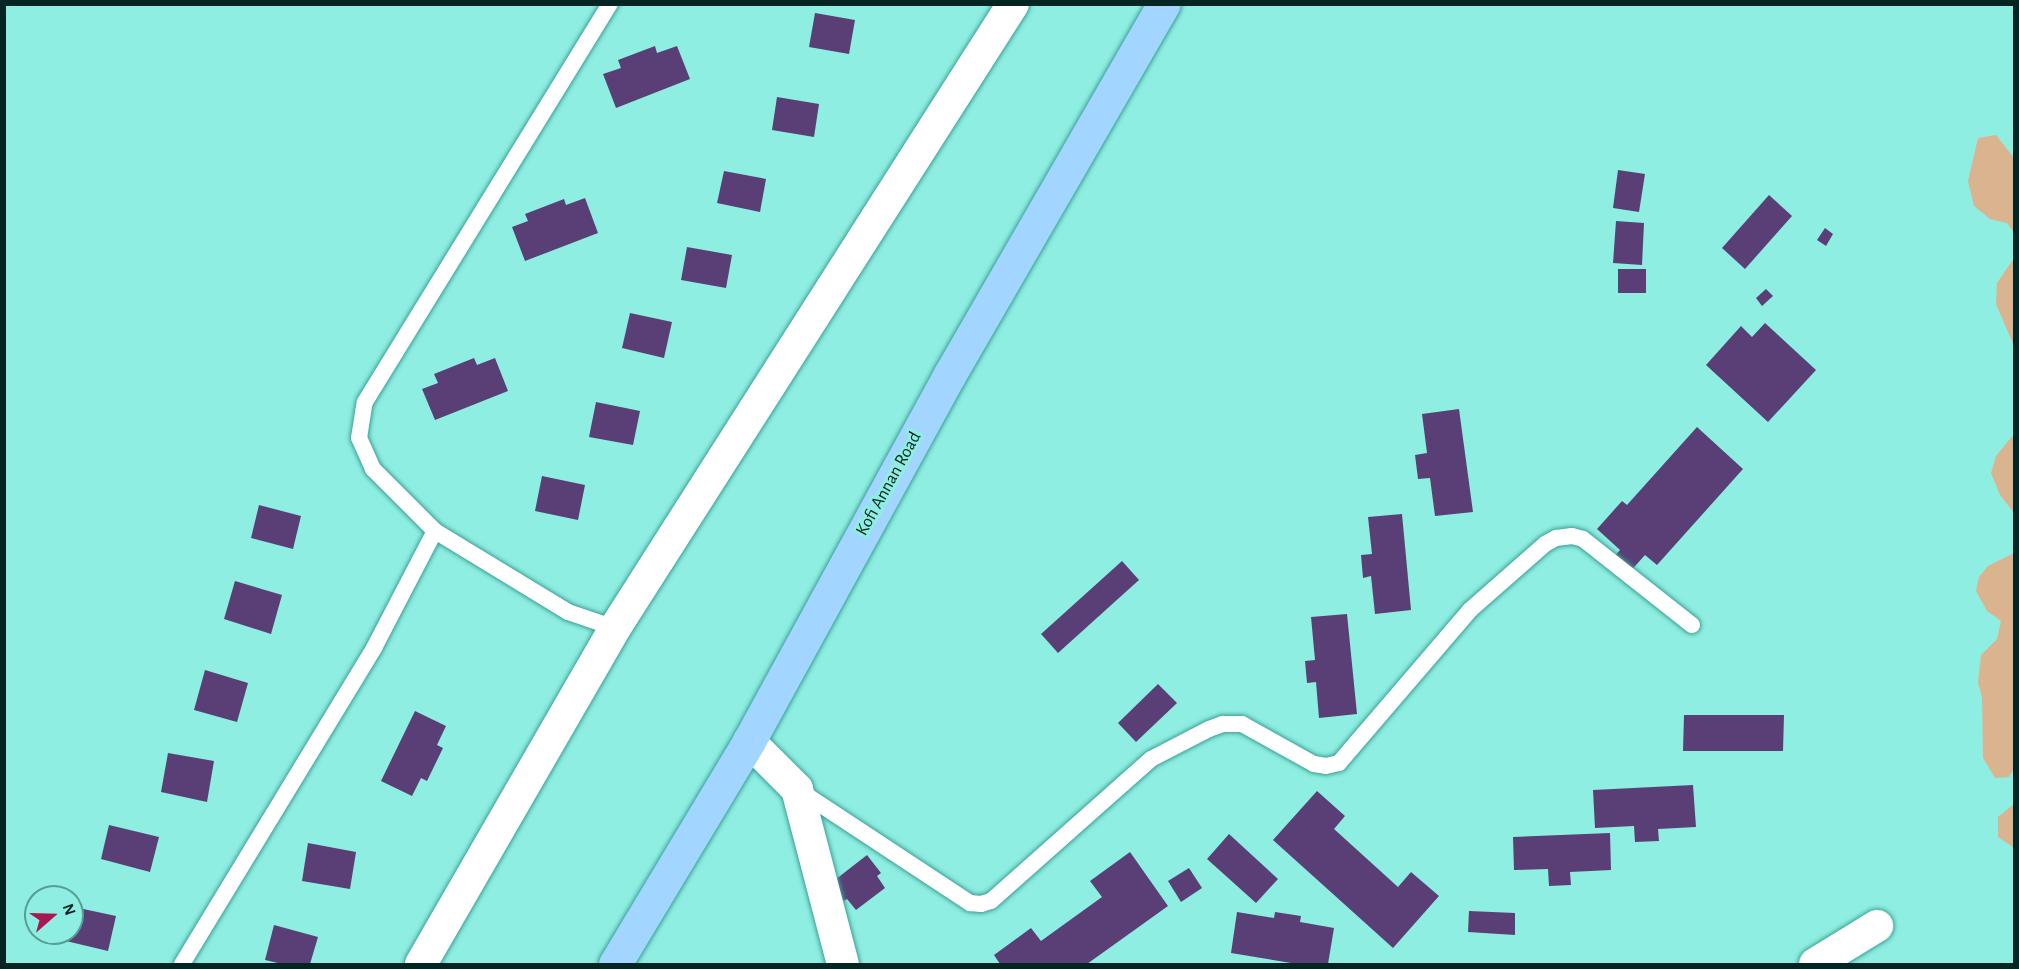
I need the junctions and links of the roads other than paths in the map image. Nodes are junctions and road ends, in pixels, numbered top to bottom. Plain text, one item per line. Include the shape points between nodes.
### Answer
1 (610, 4) edge
2 (1013, 4) edge
3 (1164, 4) edge
4 (435, 531) junction
5 (1692, 625) dead end
6 (615, 628) junction
7 (749, 741) junction
8 (797, 789) junction
9 (1876, 926) dead end
10 (182, 964) edge
11 (421, 964) edge
12 (615, 964) edge
13 (843, 964) edge
14 (1815, 964) edge

1 - 4 lane via 365,402 359,438 373,469
2 - 6 street
3 - 7 main road, Kofi Annan Road via 950,374
4 - 6 lane via 568,612
4 - 10 lane via 374,648
5 - 8 lane via 1583,539 1556,538 1470,610 1339,763 1314,764 1242,724 1209,729 1151,759 991,901 981,904 970,903
6 - 11 street
7 - 8 street
7 - 12 main road, Kofi Annan Road
8 - 13 street
9 - 14 street

